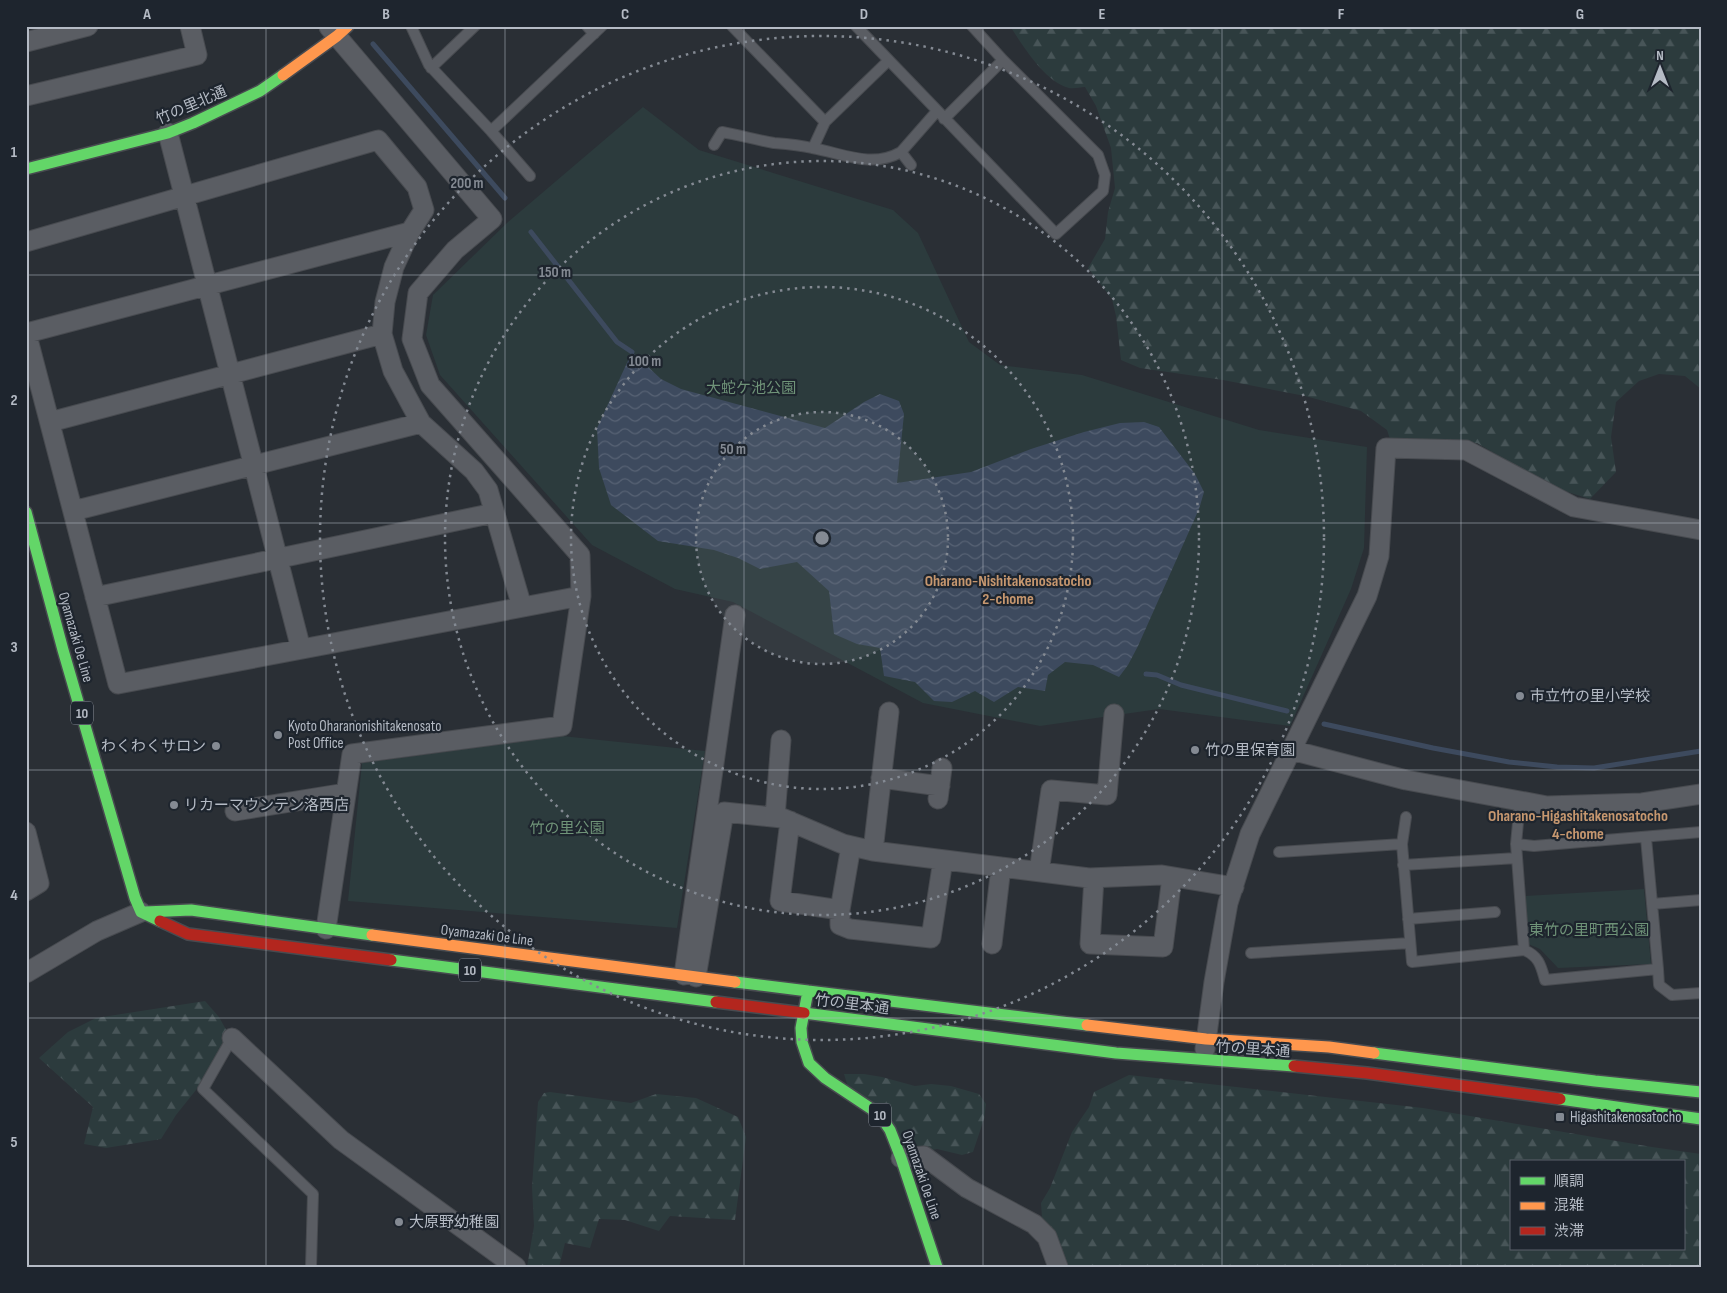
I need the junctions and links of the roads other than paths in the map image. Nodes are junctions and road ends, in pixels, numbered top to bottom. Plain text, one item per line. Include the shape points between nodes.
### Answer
1 (88, 26) edge
2 (190, 26) edge
3 (411, 26) edge
4 (475, 26) edge
5 (602, 26) edge
6 (732, 26) edge
7 (856, 26) edge
8 (972, 26) edge
9 (338, 29) edge
10 (590, 30) edge
11 (26, 42) edge
12 (1003, 60) junction
13 (888, 61) junction
14 (431, 68) junction
15 (26, 96) edge
16 (941, 115) junction
17 (825, 122) junction
18 (490, 131) junction
19 (168, 133) junction
20 (714, 145) dead end
21 (813, 148) junction
22 (901, 152) junction
23 (911, 166) dead end
24 (26, 169) edge
25 (530, 176) dead end
26 (185, 196) junction
27 (410, 232) junction
28 (26, 242) edge
29 (208, 285) junction
30 (26, 332) edge
31 (382, 334) junction
32 (230, 374) junction
33 (50, 422) junction
34 (421, 423) junction
35 (254, 465) junction
36 (73, 511) junction
37 (494, 512) junction
38 (27, 517) edge
39 (1701, 530) edge
40 (278, 558) junction
41 (581, 596) junction
42 (95, 598) junction
43 (522, 607) junction
44 (734, 615) dead end
45 (301, 649) junction
46 (889, 712) dead end
47 (1114, 714) dead end
48 (781, 740) dead end
49 (1291, 750) junction
50 (881, 778) junction
51 (940, 784) dead end
52 (346, 793) junction
53 (1701, 794) edge
54 (1520, 801) junction
55 (235, 811) dead end
56 (1406, 817) dead end
57 (782, 819) junction
58 (26, 832) edge
59 (1701, 832) edge
60 (1646, 838) junction
61 (1402, 844) junction
62 (1516, 844) junction
63 (851, 846) junction
64 (872, 851) junction
65 (1279, 852) dead end
66 (1517, 858) junction
67 (943, 860) junction
68 (1403, 865) junction
69 (1000, 867) junction
70 (1039, 872) junction
71 (1172, 876) junction
72 (1094, 878) junction
73 (1234, 887) junction
74 (26, 891) edge
75 (1701, 900) edge
76 (1652, 904) junction
77 (840, 910) junction
78 (141, 912) junction
79 (1495, 912) dead end
80 (1408, 919) junction
81 (326, 929) junction
82 (1410, 943) junction
83 (992, 944) dead end
84 (1524, 950) junction
85 (1251, 953) dead end
86 (1658, 969) junction
87 (26, 974) edge
88 (690, 976) junction
89 (808, 991) junction
90 (1701, 993) edge
91 (804, 1013) junction
92 (232, 1038) joint
93 (1206, 1039) junction
94 (1204, 1061) junction
95 (1701, 1092) edge
96 (1701, 1119) edge
97 (902, 1158) junction
98 (311, 1267) edge
99 (516, 1267) edge
100 (937, 1267) edge
101 (1058, 1267) edge

1 - 11 street
2 - 15 street via 198,55
3 - 14 lane
4 - 14 lane
5 - 10 lane
6 - 17 lane
7 - 13 lane
8 - 12 lane
9 - 19 street, 竹の里北通 via 260,91
9 - 41 street via 492,219 455,250 418,293 412,339 430,385 580,555
10 - 18 lane
12 - 16 lane
12 - 16 lane via 1098,155 1105,175 1103,191 1056,234
13 - 16 lane
13 - 17 lane
14 - 18 lane
16 - 22 lane
17 - 21 lane
18 - 25 lane
19 - 24 street, 竹の里北通
19 - 26 street
20 - 21 lane via 722,132
21 - 22 lane via 844,157 873,160 890,159
22 - 23 lane
26 - 27 street via 378,140 417,187 424,210
26 - 28 street
26 - 29 street
27 - 29 street
27 - 31 street via 394,267 385,302
29 - 30 street
29 - 32 street
30 - 33 street
31 - 32 street
31 - 34 street via 393,371
32 - 33 street
32 - 35 street
33 - 36 street
34 - 35 street
34 - 37 street via 474,471 488,490
35 - 36 street
35 - 40 street
36 - 42 street
37 - 40 street
37 - 43 street
38 - 78 street, Oyamazaki Oe Line / 10
39 - 49 street via 1574,507 1466,450 1386,448 1379,556 1370,588
40 - 42 street
40 - 45 street
41 - 43 street
41 - 52 street via 562,726 352,754
42 - 45 street via 118,684
43 - 45 street
44 - 88 street
46 - 50 street
47 - 70 street via 1107,795 1051,790
48 - 57 street
49 - 54 street via 1406,780
49 - 73 street via 1250,834
50 - 51 street
50 - 64 street
52 - 55 street
52 - 81 street
53 - 54 street via 1623,804 1547,806
54 - 62 lane
56 - 61 lane
57 - 63 street
57 - 77 street via 780,901
57 - 88 street via 724,812
58 - 74 street via 39,883
59 - 60 lane
60 - 62 lane via 1534,846
60 - 76 lane
61 - 65 lane
61 - 68 lane
62 - 66 lane
63 - 64 street
63 - 77 street
64 - 67 street
66 - 68 lane
66 - 84 lane
67 - 69 street
67 - 77 street via 932,938 850,929 840,925
68 - 80 lane
69 - 70 street
69 - 83 street
70 - 72 street
71 - 72 street
71 - 72 street via 1163,947 1090,944
71 - 73 street
73 - 93 street via 1228,903
75 - 76 lane
76 - 86 lane
78 - 81 street, Oyamazaki Oe Line / 10 via 191,910
78 - 87 street via 97,931
78 - 91 street, 10 via 188,934
79 - 80 lane
80 - 82 lane
81 - 88 street, Oyamazaki Oe Line / 10
82 - 84 lane via 1412,962
82 - 85 lane
84 - 86 lane via 1534,954 1540,962 1545,980
86 - 90 lane via 1659,985 1672,995
88 - 89 street, Oyamazaki Oe Line / 10
89 - 91 street, Oyamazaki Oe Line / 10
89 - 93 street, 竹の里本通
91 - 94 street, 竹の里本通 via 1116,1053
91 - 97 street, Oyamazaki Oe Line / 10 via 802,1042 809,1064 879,1114
92 - 98 lane via 204,1089 313,1194
92 - 99 street via 342,1140
93 - 94 street
93 - 95 street, 竹の里本通 via 1329,1047
94 - 96 street, 竹の里本通 via 1367,1074
97 - 100 street, Oyamazaki Oe Line / 10
97 - 101 street via 924,1156 968,1188 1034,1224 1047,1237

